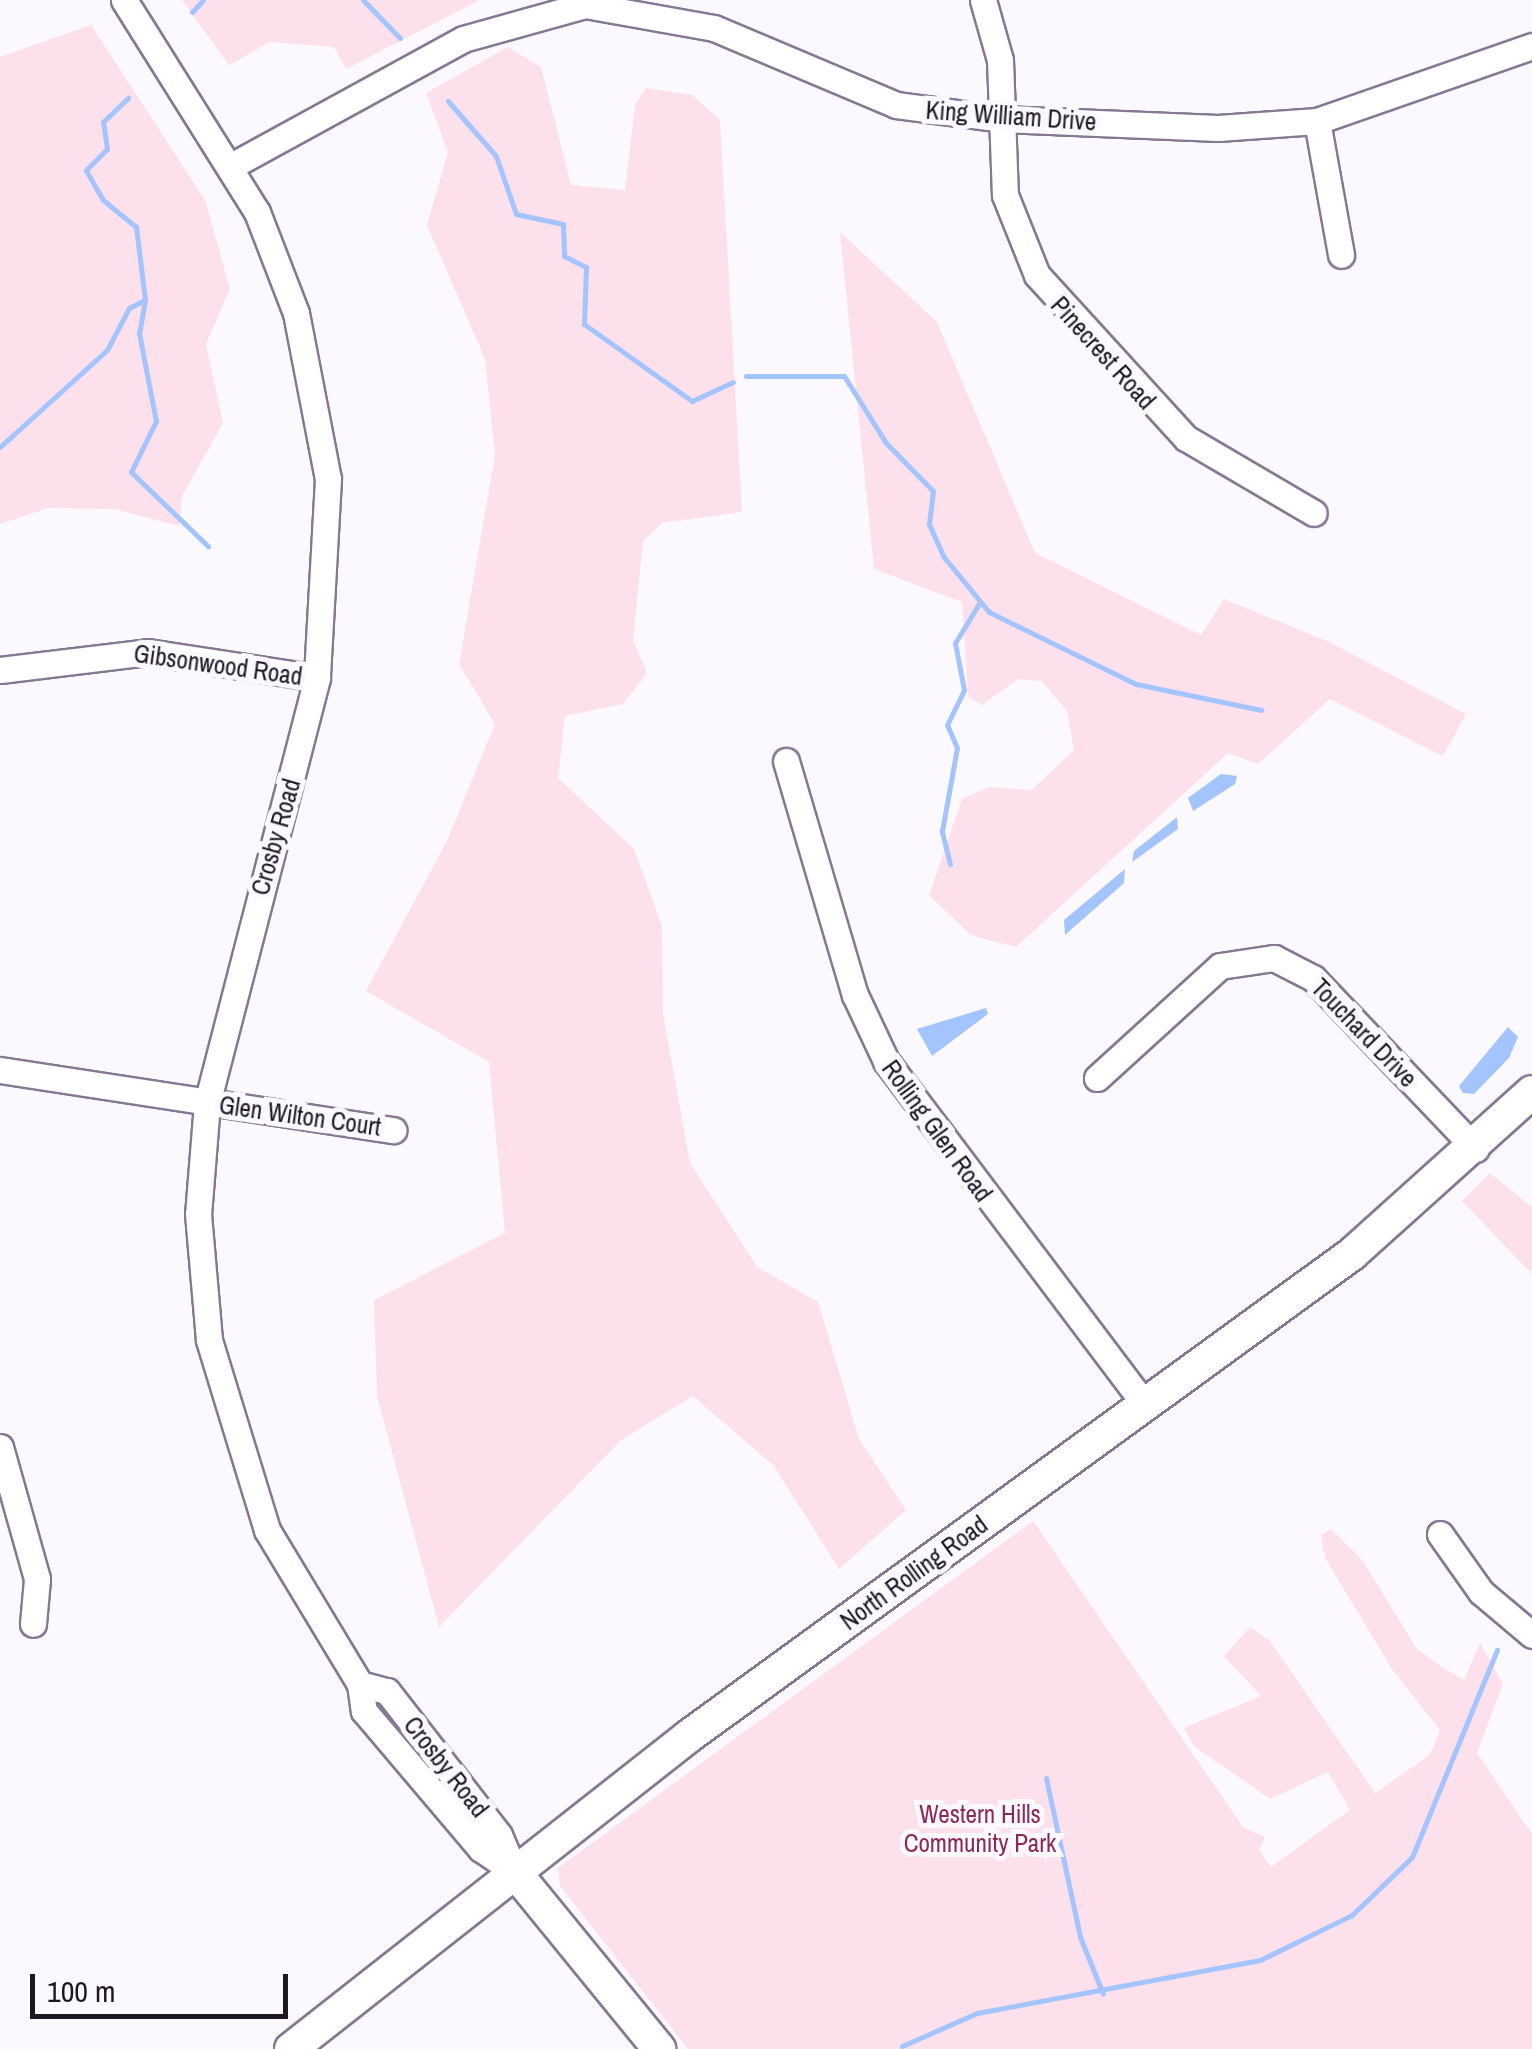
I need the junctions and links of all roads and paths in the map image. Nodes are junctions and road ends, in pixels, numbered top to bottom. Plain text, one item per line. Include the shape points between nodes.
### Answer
1 (124, 0) edge
2 (983, 0) edge
3 (1532, 46) edge
4 (1002, 119) junction
5 (1317, 121) junction
6 (234, 164) junction
7 (1341, 254) dead end
8 (1314, 513) dead end
9 (0, 670) edge
10 (317, 678) junction
11 (786, 761) dead end
12 (0, 1070) edge
13 (1097, 1078) dead end
14 (1532, 1092) edge
15 (207, 1102) junction
16 (393, 1130) dead end
17 (1476, 1149) junction
18 (1145, 1405) junction
19 (0, 1446) edge
20 (1440, 1534) dead end
21 (33, 1624) dead end
22 (1532, 1635) edge
23 (514, 1870) junction
24 (291, 2049) edge
25 (659, 2049) edge

1 - 6 street, Crosby Road
2 - 4 street, Pinecrest Road via 1000,60
3 - 5 street, King William Drive
4 - 5 street, King William Drive via 1218,128
4 - 6 street, King William Drive via 896,106 714,28 585,4 463,39
4 - 8 street, Pinecrest Road via 1012,223 1060,308 1186,438
5 - 7 street
6 - 10 street, Crosby Road via 296,313 321,418 330,546
9 - 10 street, Gibsonwood Road via 148,652
10 - 15 street, Crosby Road
11 - 18 street, Rolling Glen Road via 855,995 886,1060
12 - 15 street, Glen Wilton Court
13 - 17 street, Touchard Drive via 1220,966 1274,958 1314,978
14 - 17 main road, North Rolling Road
15 - 16 street, Glen Wilton Court
15 - 23 street, Crosby Road via 198,1230 224,1412 267,1530 360,1684 375,1725 481,1849
17 - 18 main road, North Rolling Road
18 - 23 main road, North Rolling Road
19 - 21 street via 37,1579
20 - 22 street via 1481,1592
23 - 24 main road, North Rolling Road
23 - 25 main road, Crosby Road

